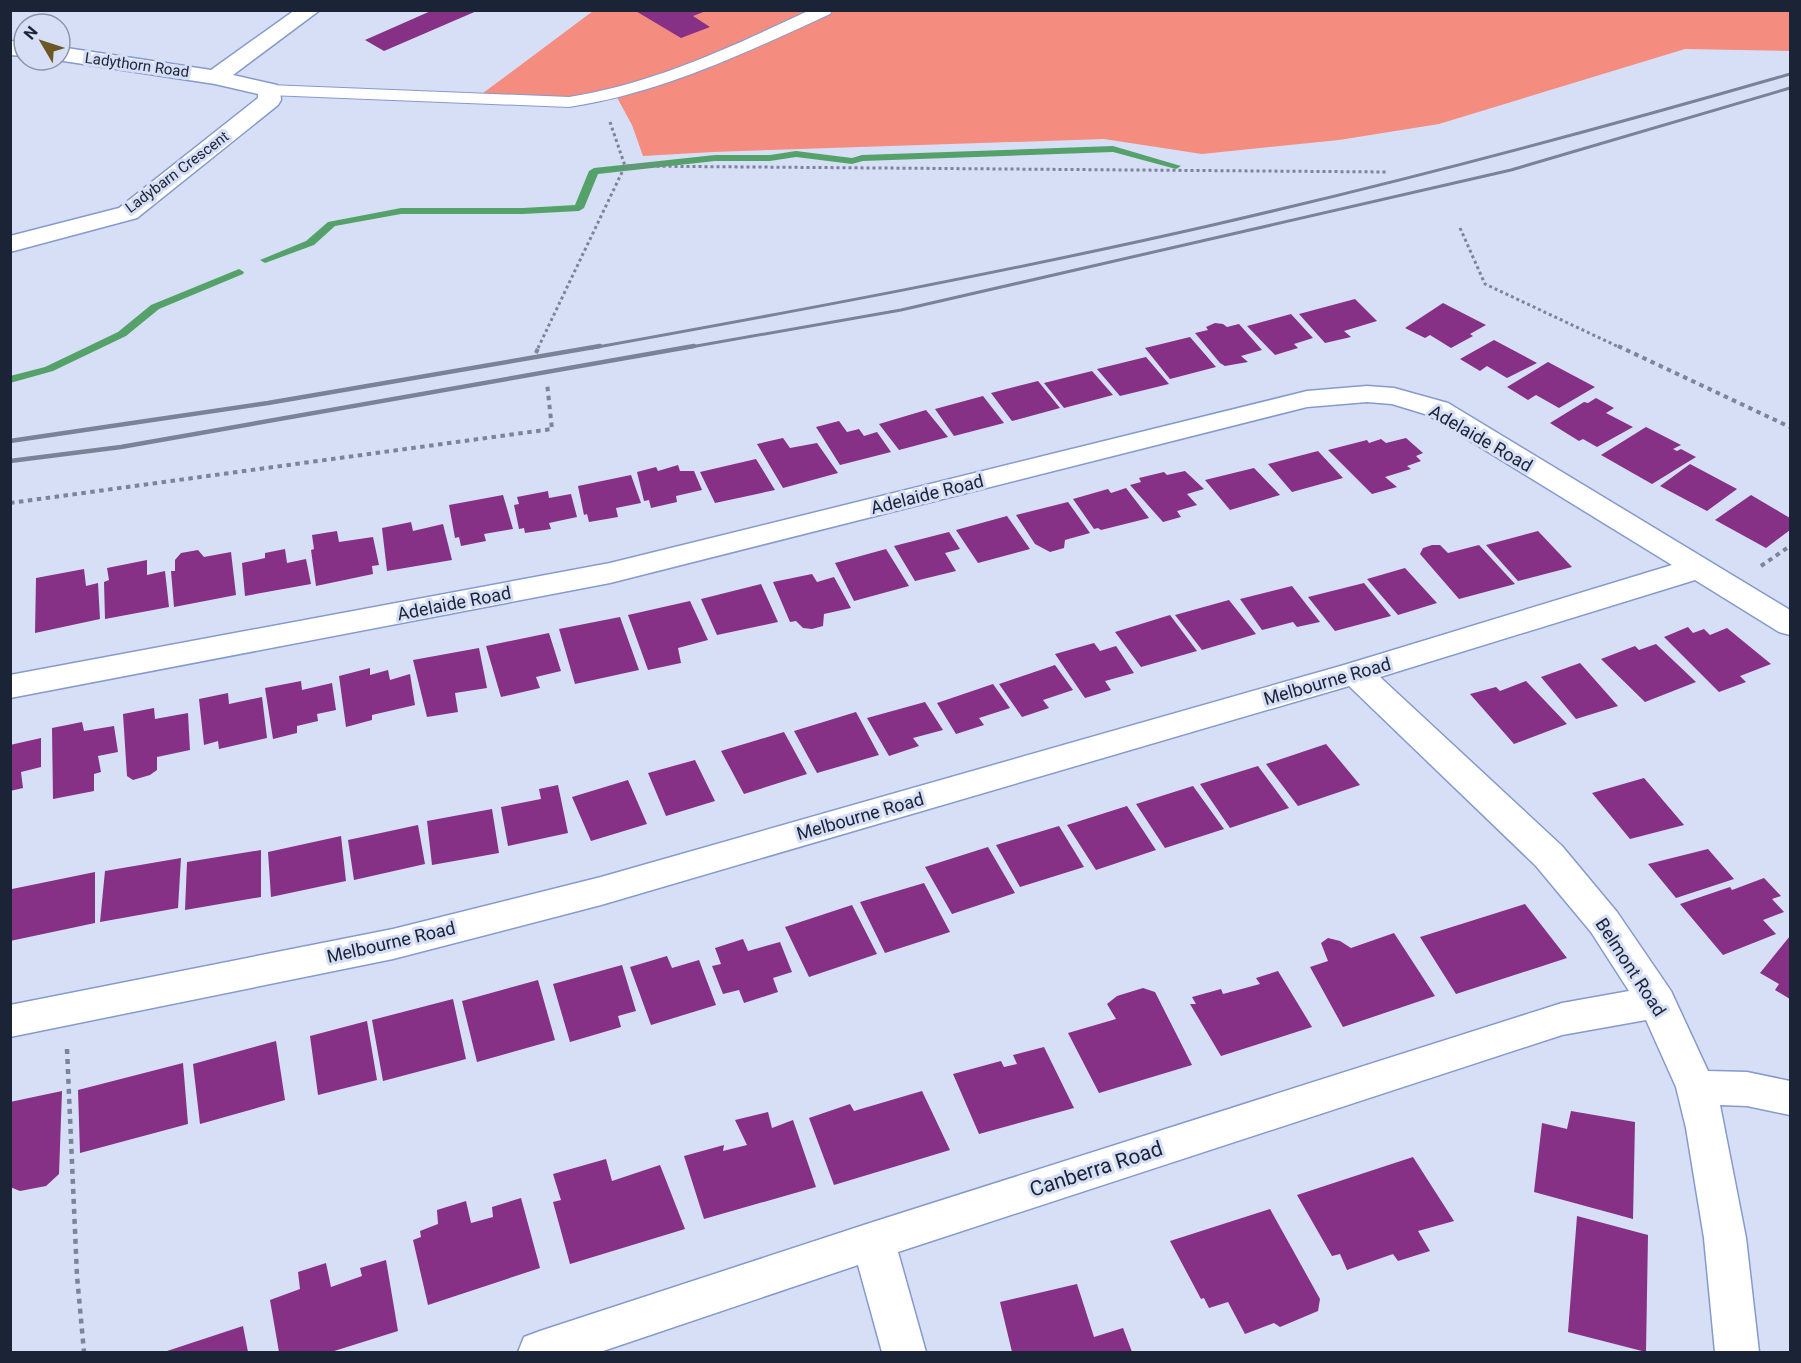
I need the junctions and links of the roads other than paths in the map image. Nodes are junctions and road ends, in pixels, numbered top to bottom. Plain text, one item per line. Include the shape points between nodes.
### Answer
1 (310, 10) edge
2 (824, 10) edge
3 (72, 56) edge
4 (215, 77) junction
5 (269, 90) junction
6 (10, 244) edge
7 (1698, 568) junction
8 (1791, 624) edge
9 (1355, 673) junction
10 (10, 687) edge
11 (1657, 1002) junction
12 (10, 1021) edge
13 (1696, 1087) junction
14 (1791, 1098) edge
15 (873, 1241) junction
16 (540, 1353) edge
17 (904, 1353) edge
18 (1737, 1353) edge

1 - 4 street
2 - 5 lane via 688,69 602,98 569,102
3 - 4 street, Ladythorn Road
4 - 5 street
5 - 6 street, Ladybarn Crescent via 270,100 128,213
7 - 8 street, Adelaide Road
7 - 9 street, Melbourne Road
7 - 10 street, Adelaide Road via 1438,409 1394,396 1334,395 610,573
9 - 11 street, Belmont Road via 1549,855 1604,922
9 - 12 street, Melbourne Road via 601,891 393,944
11 - 13 street, Belmont Road
11 - 15 street, Canberra Road via 1562,1019
13 - 14 street via 1747,1089
13 - 18 street, Belmont Road via 1716,1180
15 - 16 street, Canberra Road
15 - 17 street

